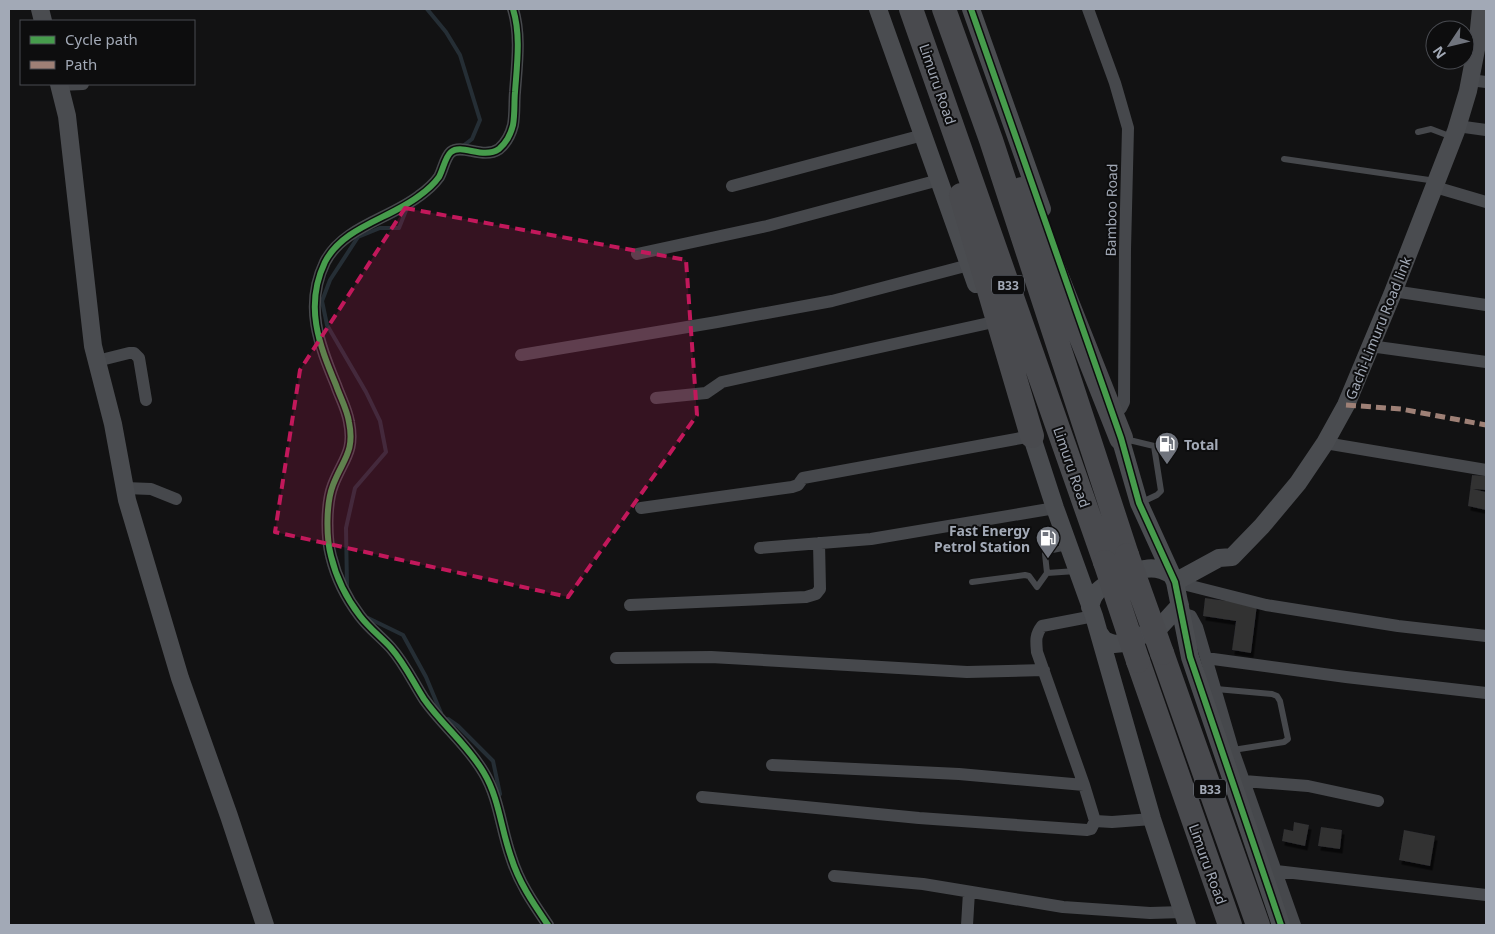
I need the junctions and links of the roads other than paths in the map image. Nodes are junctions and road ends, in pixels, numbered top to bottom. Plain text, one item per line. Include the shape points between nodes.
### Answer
1 (513, 9) edge
2 (878, 9) edge
3 (905, 9) edge
4 (911, 9) edge
5 (944, 9) edge
6 (951, 9) edge
7 (971, 9) edge
8 (1088, 9) edge
9 (1481, 9) edge
10 (1478, 81) edge
11 (59, 85) edge
12 (1486, 130) edge
13 (1418, 132) dead end
14 (1455, 132) junction
15 (923, 135) junction
16 (1284, 159) dead end
17 (939, 180) junction
18 (1436, 184) junction
19 (732, 186) dead end
20 (1486, 202) edge
21 (638, 254) dead end
22 (969, 264) junction
23 (1393, 291) junction
24 (1486, 305) edge
25 (989, 323) junction
26 (1370, 346) junction
27 (521, 354) dead end
28 (97, 362) junction
29 (1486, 362) edge
30 (656, 398) dead end
31 (146, 400) dead end
32 (1114, 415) junction
33 (1032, 436) junction
34 (1121, 438) junction
35 (1325, 443) junction
36 (1486, 470) edge
37 (125, 488) junction
38 (176, 499) dead end
39 (1139, 503) junction
40 (641, 508) dead end
41 (1055, 508) junction
42 (818, 543) junction
43 (1069, 547) junction
44 (760, 548) dead end
45 (1077, 571) junction
46 (1047, 572) junction
47 (1174, 579) junction
48 (972, 582) dead end
49 (630, 605) dead end
50 (1180, 609) junction
51 (1092, 612) junction
52 (1099, 633) junction
53 (1486, 636) edge
54 (616, 658) dead end
55 (1206, 658) junction
56 (1044, 670) junction
57 (1216, 689) junction
58 (1486, 694) edge
59 (1233, 750) junction
60 (772, 765) dead end
61 (1244, 781) junction
62 (1084, 785) junction
63 (702, 797) dead end
64 (1378, 801) dead end
65 (1152, 819) junction
66 (1095, 821) junction
67 (1276, 871) junction
68 (834, 876) dead end
69 (968, 892) junction
70 (1486, 895) edge
71 (1185, 919) edge
72 (265, 925) edge
73 (548, 925) edge
74 (967, 925) edge
75 (1230, 925) edge
76 (1258, 925) edge
77 (1281, 925) edge
78 (1295, 925) edge

1 - 73 street via 518,50 513,124 507,139 492,152 453,151 437,180 420,195 339,243 325,262 315,292 315,327 349,420 351,444 329,500 330,554 337,576 360,615 402,662 425,700 483,771 493,792 519,878
2 - 15 street
3 - 33 highway
4 - 75 highway, Limuru Road / B33, bridge
5 - 76 highway, Limuru Road / B33, bridge via 991,140 1128,555
6 - 34 highway
7 - 32 street
8 - 32 street, Bamboo Road via 1128,128 1124,402
9 - 10 street, Gachi-Limuru Road link
10 - 14 street, Gachi-Limuru Road link
11 - 28 street via 67,116
12 - 14 street
13 - 14 lane via 1431,129
14 - 18 street, Gachi-Limuru Road link
15 - 17 street
15 - 19 street
16 - 18 lane
17 - 21 street via 768,226
17 - 22 street
18 - 20 street
18 - 23 street, Gachi-Limuru Road link
22 - 25 street
22 - 27 street via 832,301
23 - 24 street
23 - 26 street, Gachi-Limuru Road link
25 - 30 street via 722,382 706,393
25 - 33 street
26 - 29 street
26 - 35 street, Gachi-Limuru Road link via 1346,405
28 - 31 street via 134,353 139,358
28 - 37 street
32 - 34 street
33 - 40 street via 803,478 792,487
33 - 41 street
34 - 39 street
34 - 39 lane via 1154,446 1161,491
35 - 36 street
35 - 47 street, Gachi-Limuru Road link via 1298,483 1232,556 1219,558
37 - 38 street via 151,489
37 - 72 street via 180,678
39 - 47 street
41 - 42 street via 871,538
41 - 43 street
42 - 44 street
42 - 49 street via 820,589 806,598
43 - 45 street
43 - 46 lane via 1047,551
45 - 46 lane
45 - 51 street
46 - 48 lane via 1037,587 1025,575
47 - 50 street
47 - 51 street via 1164,570 1146,568 1126,575 1106,584 1094,595
47 - 53 street via 1266,605
50 - 52 street via 1159,628 1124,643 1114,644 1104,640
50 - 55 street via 1194,620
50 - 77 street via 1190,657
51 - 52 street
51 - 56 street via 1042,626 1037,632 1037,652
52 - 65 street
54 - 56 street via 711,657 967,672
55 - 57 street
55 - 58 street
56 - 62 street
57 - 59 street
57 - 59 lane via 1272,694 1280,702 1288,739
59 - 61 street
60 - 62 street via 959,774
61 - 64 street via 1308,786
61 - 67 street
62 - 66 street
63 - 66 street via 1088,830
65 - 66 street
65 - 71 street
67 - 70 street
67 - 78 street
68 - 69 street via 923,884
69 - 71 street via 1064,907 1150,913
69 - 74 street

